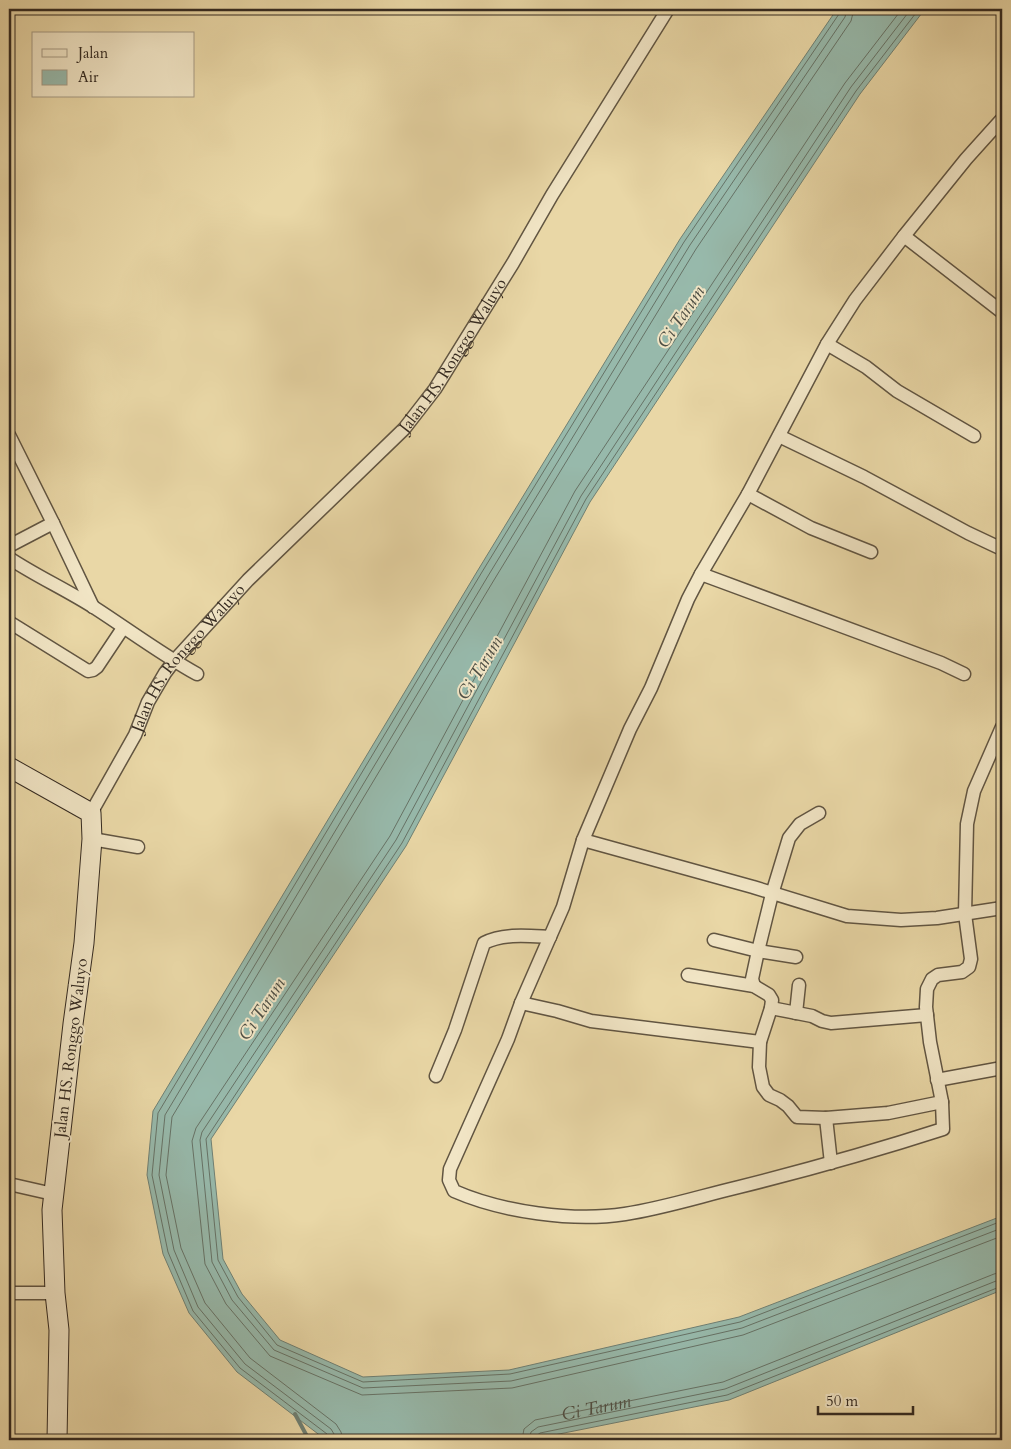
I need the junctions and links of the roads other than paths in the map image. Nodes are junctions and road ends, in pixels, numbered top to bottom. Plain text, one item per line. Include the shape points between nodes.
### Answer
1 (668, 9) edge
2 (1002, 119) edge
3 (904, 236) junction
4 (1002, 312) edge
5 (827, 344) junction
6 (9, 435) edge
7 (779, 436) junction
8 (974, 436) dead end
9 (748, 494) junction
10 (53, 523) junction
11 (9, 546) edge
12 (1002, 549) edge
13 (871, 552) dead end
14 (9, 558) edge
15 (701, 574) junction
16 (94, 607) junction
17 (9, 622) edge
18 (123, 628) junction
19 (174, 661) junction
20 (198, 674) dead end
21 (964, 674) dead end
22 (1002, 727) edge
23 (9, 767) edge
24 (91, 813) junction
25 (819, 813) dead end
26 (92, 839) junction
27 (583, 840) junction
28 (138, 847) dead end
29 (772, 894) junction
30 (1002, 908) edge
31 (965, 914) junction
32 (550, 937) junction
33 (714, 940) dead end
34 (758, 951) junction
35 (796, 958) dead end
36 (688, 975) dead end
37 (799, 985) dead end
38 (754, 986) junction
39 (521, 1003) junction
40 (771, 1008) junction
41 (796, 1013) junction
42 (927, 1015) junction
43 (760, 1042) junction
44 (1002, 1068) edge
45 (436, 1076) dead end
46 (936, 1080) junction
47 (942, 1102) junction
48 (826, 1118) junction
49 (831, 1163) junction
50 (9, 1184) edge
51 (53, 1194) junction
52 (9, 1293) edge
53 (55, 1293) junction
54 (57, 1440) edge

1 - 19 street, Jalan HS. Ronggo Waluyo via 435,389 404,429 248,580
2 - 3 street
3 - 4 street
3 - 5 street via 855,300
5 - 7 street
5 - 8 street
6 - 10 street
7 - 9 street
7 - 12 street
9 - 13 street via 811,528
9 - 15 street
10 - 11 street
10 - 16 street
14 - 16 street
15 - 21 street
15 - 27 street
16 - 18 street
17 - 18 street via 88,671 97,667
18 - 19 street
19 - 20 street
19 - 24 street, Jalan HS. Ronggo Waluyo via 148,702 134,736
22 - 31 street via 974,791 967,824
23 - 24 street
24 - 26 street, Jalan HS. Ronggo Waluyo
25 - 29 street via 800,824 789,838
26 - 28 street
26 - 51 street, Jalan HS. Ronggo Waluyo via 84,942
27 - 29 street
27 - 32 street via 563,907
29 - 31 street via 847,916 901,920
29 - 34 street
30 - 31 street
31 - 42 street via 972,959 962,972 932,978 927,989
32 - 39 street
32 - 45 street via 507,937 484,943
33 - 34 street
34 - 35 street
34 - 38 street via 752,979
36 - 38 street
37 - 41 street
38 - 40 street via 769,994
39 - 43 street via 591,1022
39 - 49 street via 450,1168 449,1180 454,1191 470,1198 569,1217 624,1215
40 - 41 street
40 - 43 street
41 - 42 street via 831,1023
42 - 46 street
43 - 48 street via 759,1067 763,1087 769,1095 788,1106 797,1117
44 - 46 street
46 - 47 street
47 - 48 street via 888,1113
47 - 49 street via 943,1129
48 - 49 street
50 - 51 street
51 - 53 street, Jalan HS. Ronggo Waluyo
52 - 53 street
53 - 54 street, Jalan HS. Ronggo Waluyo via 59,1330

